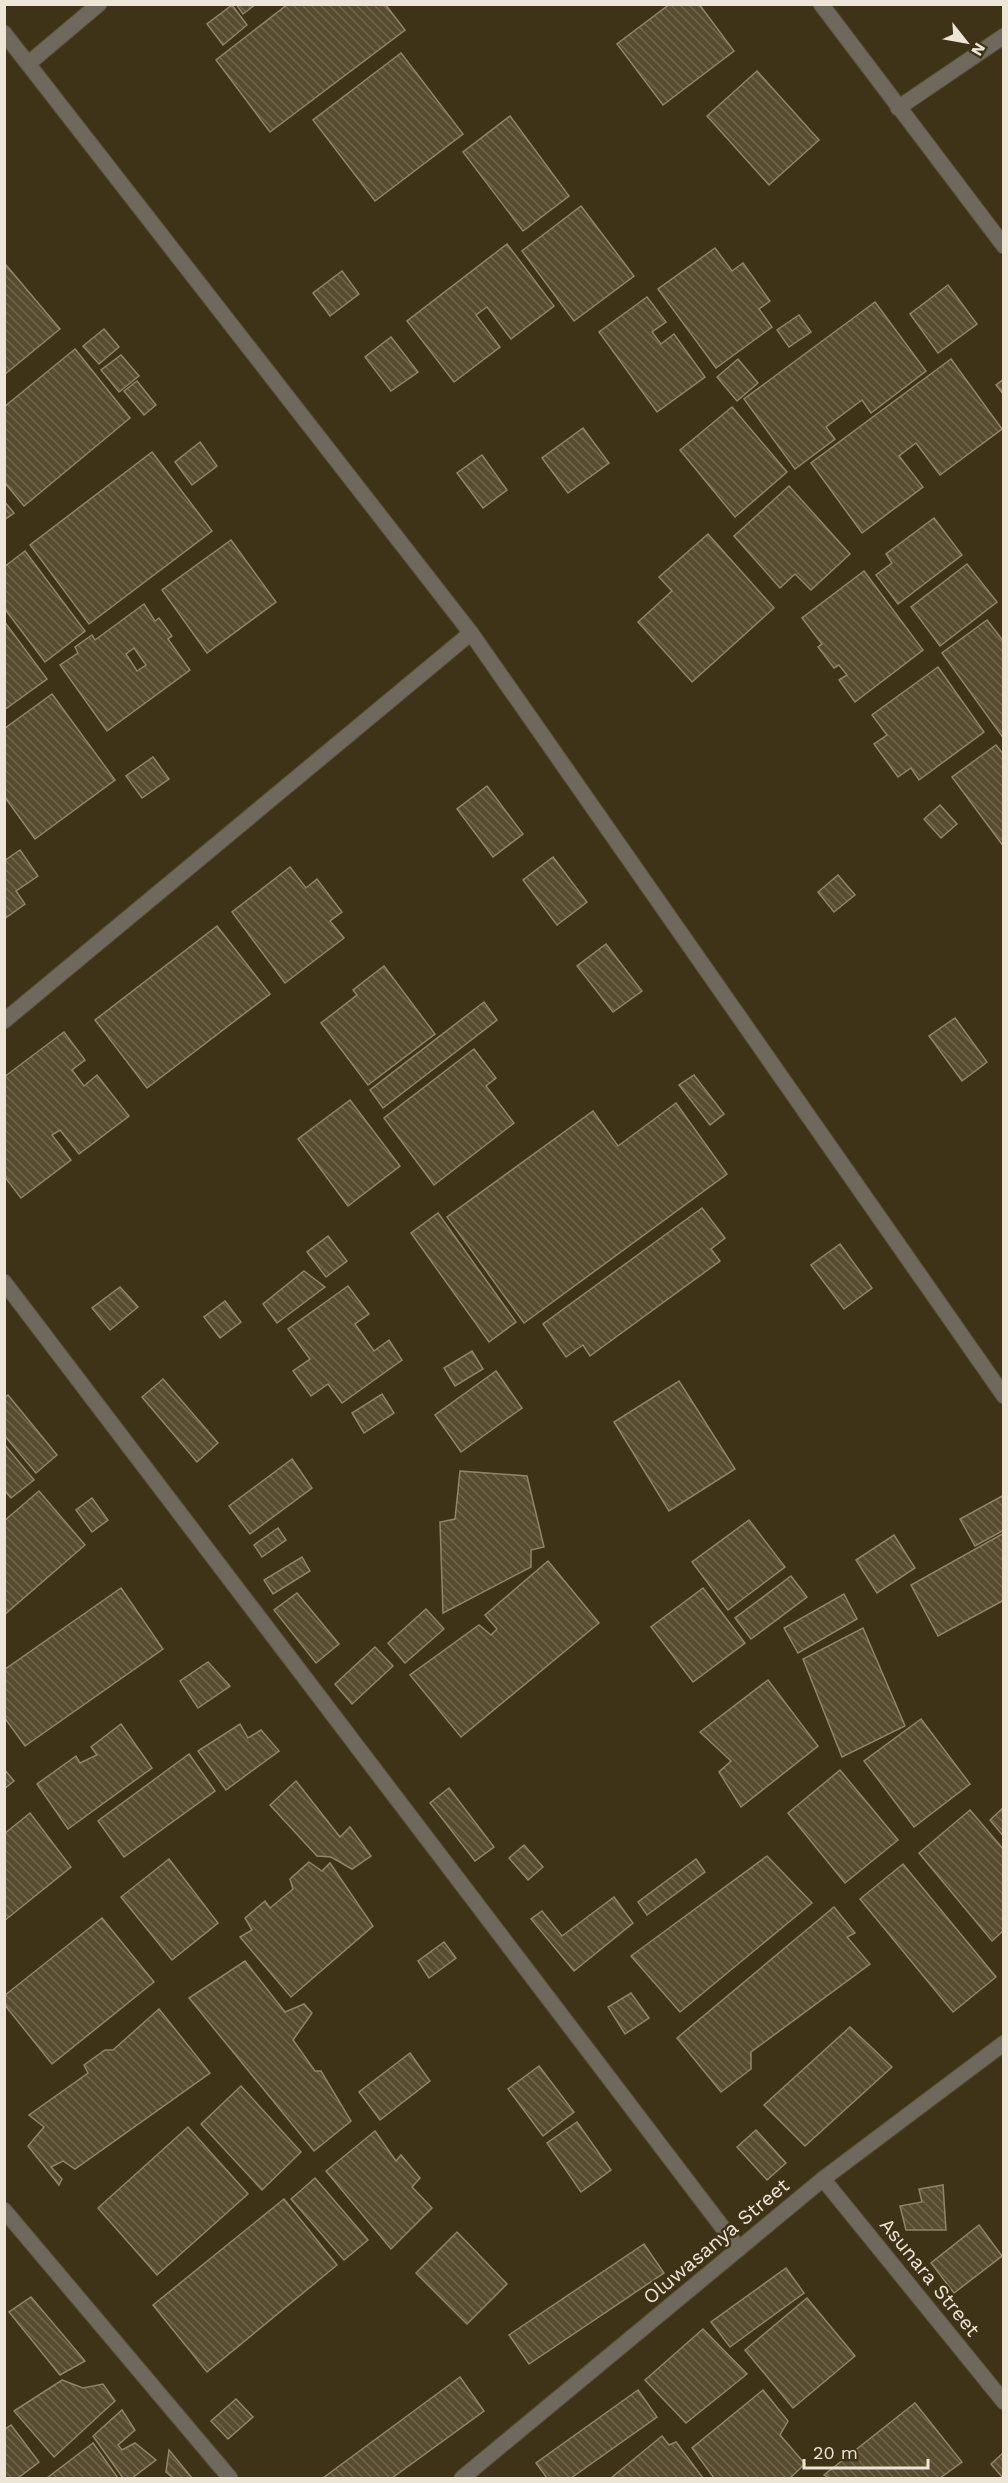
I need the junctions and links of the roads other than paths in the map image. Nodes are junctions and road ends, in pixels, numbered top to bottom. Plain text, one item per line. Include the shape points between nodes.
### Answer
1 (99, 4) edge
2 (821, 4) edge
3 (4, 33) edge
4 (1004, 36) edge
5 (29, 63) junction
6 (898, 108) junction
7 (1004, 246) edge
8 (471, 633) junction
9 (4, 1021) edge
10 (4, 1282) edge
11 (1004, 1396) edge
12 (1004, 2043) edge
13 (823, 2179) junction
14 (4, 2210) edge
15 (740, 2249) junction
16 (1004, 2402) edge
17 (230, 2478) edge
18 (462, 2478) edge

1 - 5 street
2 - 6 street
3 - 5 street
4 - 6 street
5 - 8 street
6 - 7 street
8 - 9 street
8 - 11 street
10 - 15 street
12 - 13 street, Oluwasanya Street
13 - 15 street, Oluwasanya Street
13 - 16 street, Asunara Street
14 - 17 street
15 - 18 street, Oluwasanya Street

